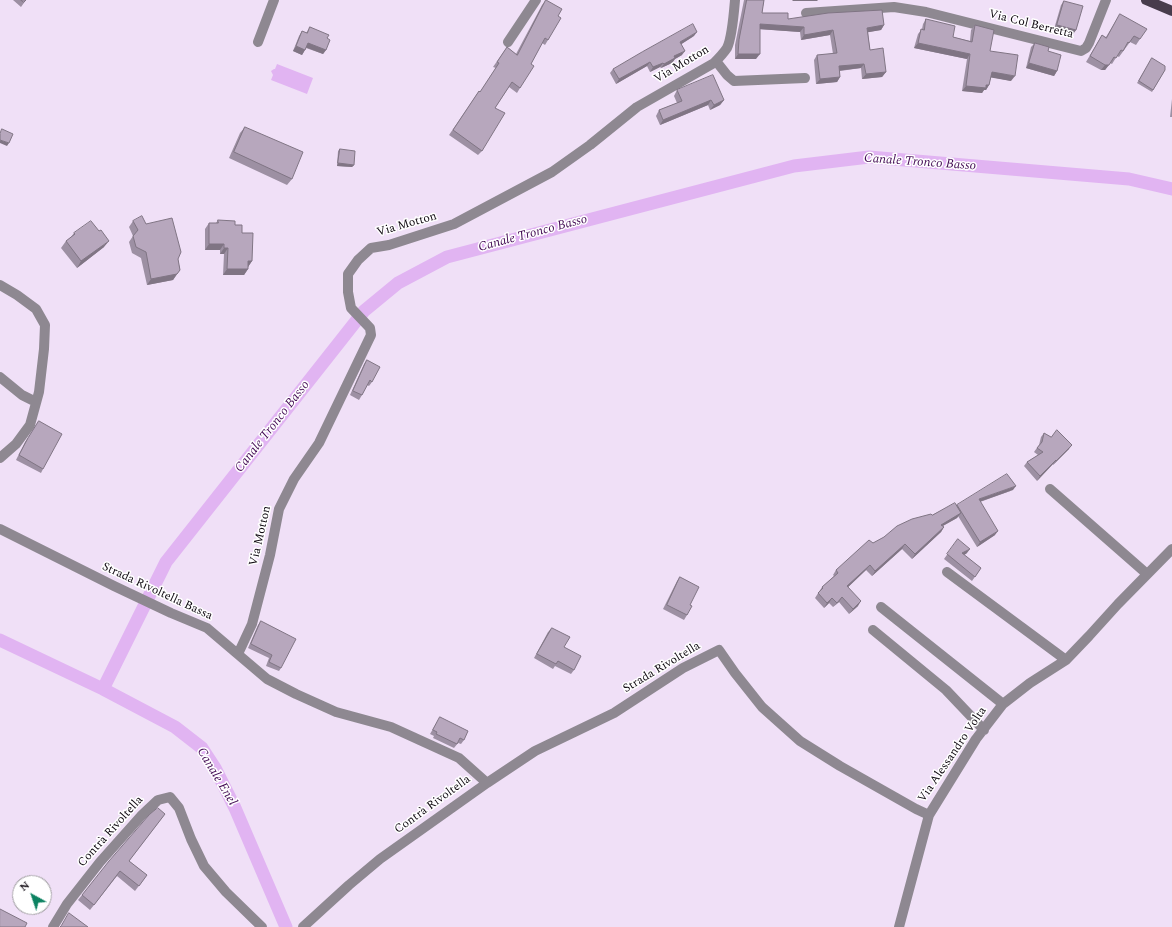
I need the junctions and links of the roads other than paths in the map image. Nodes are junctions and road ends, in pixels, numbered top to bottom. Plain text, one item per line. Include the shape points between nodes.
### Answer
1 (274, 0) edge
2 (536, 0) edge
3 (735, 0) edge
4 (1106, 0) edge
5 (1146, 0) edge
6 (894, 3) edge
7 (1172, 11) edge
8 (806, 13) dead end
9 (258, 42) dead end
10 (508, 42) dead end
11 (716, 61) junction
12 (805, 78) dead end
13 (0, 285) edge
14 (0, 377) edge
15 (36, 402) junction
16 (0, 458) edge
17 (1050, 489) dead end
18 (0, 529) edge
19 (1172, 549) edge
20 (947, 572) dead end
21 (1147, 574) junction
22 (881, 608) dead end
23 (873, 630) dead end
24 (238, 654) junction
25 (1066, 660) junction
26 (1003, 704) junction
27 (984, 730) junction
28 (487, 783) junction
29 (929, 815) junction
30 (53, 927) edge
31 (262, 927) edge
32 (303, 927) edge
33 (899, 927) edge

1 - 9 street
2 - 10 street
3 - 11 street, Via Motton via 728,46
4 - 6 street, Via Col Berretta via 1089,43 1081,51
5 - 7 main road
6 - 8 street, Via Col Berretta
11 - 12 street via 734,81
11 - 24 street, Via Motton via 637,107 552,172 454,224 389,245 371,248 358,260 348,274 348,292 351,308 370,328 371,335 318,443 294,479 279,509 252,624
13 - 15 street via 36,309 45,325
14 - 15 street via 22,395
15 - 16 street via 30,425 16,444
17 - 21 street
18 - 24 street, Strada Rivoltella Bassa via 139,598 207,628
19 - 21 street, Via Alessandro Volta
20 - 25 street
21 - 25 street, Via Alessandro Volta
22 - 26 street
23 - 27 street via 946,690
24 - 28 street, Strada Rivoltella Bassa via 267,679 296,694 336,712 391,727 459,758
25 - 26 street, Via Alessandro Volta
26 - 27 street, Via Alessandro Volta
27 - 29 street, Via Alessandro Volta
28 - 29 street, Strada Rivoltella via 535,751 614,713 684,668 719,650 762,707 800,741 846,770
28 - 32 street, Contrà Rivoltella via 380,859
29 - 33 street, Via Alessandro Volta
30 - 31 street, Contrà Rivoltella via 67,904 140,816 158,800 170,797 180,808 204,866

